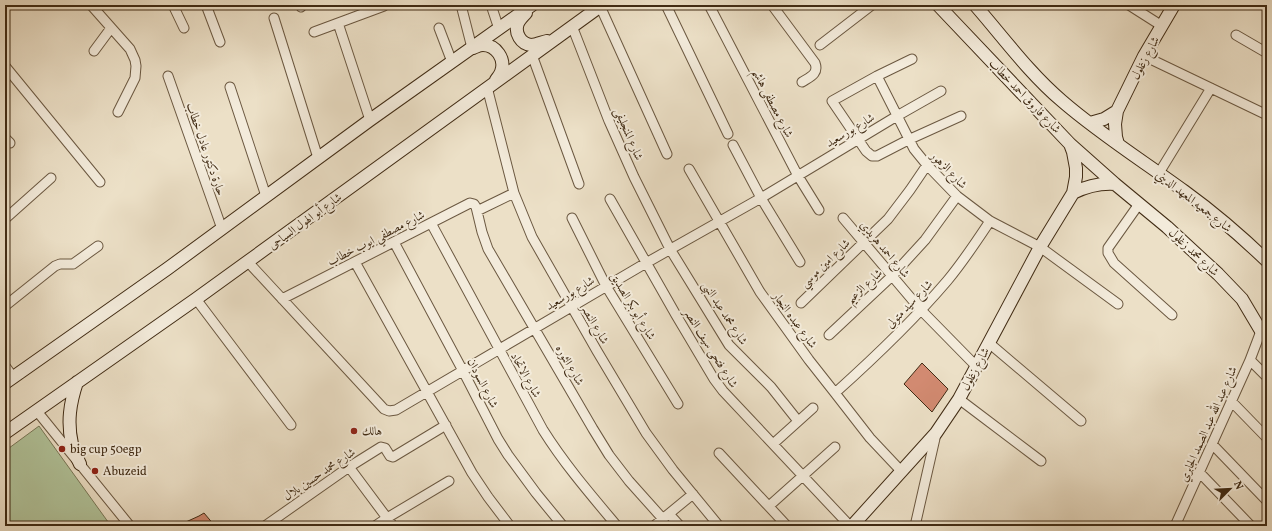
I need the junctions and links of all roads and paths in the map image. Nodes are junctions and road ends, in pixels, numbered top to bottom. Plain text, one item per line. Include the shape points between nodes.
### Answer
1 (91, 5) edge
2 (173, 5) edge
3 (206, 5) edge
4 (461, 5) edge
5 (491, 5) edge
6 (532, 5) edge
7 (666, 5) edge
8 (709, 5) edge
9 (772, 5) edge
10 (872, 5) edge
11 (938, 5) edge
12 (975, 5) edge
13 (1129, 5) edge
14 (1174, 5) edge
15 (384, 6) dead end
16 (601, 6) edge
17 (274, 18) dead end
18 (338, 23) junction
19 (572, 26) junction
20 (1162, 26) junction
21 (110, 28) junction
22 (184, 28) dead end
23 (439, 28) dead end
24 (499, 29) junction
25 (314, 32) dead end
26 (1236, 35) dead end
27 (555, 39) junction
28 (220, 42) dead end
29 (820, 45) dead end
30 (472, 48) junction
31 (94, 51) dead end
32 (1267, 53) edge
33 (532, 55) junction
34 (1144, 56) junction
35 (912, 59) dead end
36 (452, 62) junction
37 (5, 66) edge
38 (168, 76) dead end
39 (877, 76) junction
40 (802, 82) dead end
41 (491, 85) junction
42 (230, 87) dead end
43 (1211, 88) junction
44 (941, 91) dead end
45 (1117, 111) junction
46 (118, 112) dead end
47 (1267, 115) edge
48 (897, 116) junction
49 (962, 116) dead end
50 (370, 120) junction
51 (1090, 123) junction
52 (728, 134) dead end
53 (858, 140) junction
54 (908, 140) junction
55 (1070, 144) junction
56 (1118, 144) junction
57 (733, 145) dead end
58 (667, 154) dead end
59 (318, 158) junction
60 (927, 165) junction
61 (689, 169) dead end
62 (1159, 173) junction
63 (798, 176) junction
64 (51, 178) dead end
65 (100, 182) dead end
66 (579, 184) dead end
67 (1115, 184) junction
68 (514, 193) junction
69 (1073, 193) junction
70 (266, 196) junction
71 (957, 196) junction
72 (761, 198) junction
73 (610, 199) dead end
74 (1139, 204) junction
75 (819, 210) dead end
76 (477, 211) junction
77 (572, 218) dead end
78 (842, 218) dead end
79 (5, 219) edge
80 (719, 221) junction
81 (990, 221) junction
82 (431, 223) junction
83 (222, 229) junction
84 (394, 242) junction
85 (864, 242) junction
86 (98, 246) dead end
87 (1040, 247) junction
88 (670, 248) junction
89 (1267, 261) edge
90 (248, 262) junction
91 (355, 262) junction
92 (800, 262) dead end
93 (646, 263) junction
94 (892, 276) junction
95 (606, 286) junction
96 (196, 299) junction
97 (282, 299) junction
98 (801, 303) dead end
99 (1118, 304) dead end
100 (5, 306) edge
101 (571, 307) junction
102 (921, 310) junction
103 (1172, 315) dead end
104 (535, 328) junction
105 (1265, 332) edge
106 (829, 335) dead end
107 (989, 343) junction
108 (498, 350) junction
109 (1250, 360) junction
110 (5, 366) edge
111 (976, 366) junction
112 (463, 370) junction
113 (1267, 377) edge
114 (9, 380) edge
115 (77, 382) junction
116 (427, 392) junction
117 (835, 393) junction
118 (959, 399) junction
119 (1231, 401) junction
120 (678, 404) dead end
121 (813, 408) dead end
122 (36, 410) junction
123 (798, 421) junction
124 (1081, 421) dead end
125 (291, 424) dead end
126 (446, 425) junction
127 (5, 433) edge
128 (936, 433) junction
129 (1267, 438) edge
130 (773, 444) junction
131 (1212, 444) junction
132 (835, 447) dead end
133 (719, 453) dead end
134 (1041, 461) dead end
135 (80, 464) junction
136 (349, 467) junction
137 (902, 472) junction
138 (1199, 472) junction
139 (802, 476) junction
140 (449, 482) dead end
141 (693, 494) junction
142 (1267, 502) edge
143 (769, 506) junction
144 (666, 516) junction
145 (387, 518) junction
146 (782, 524) edge
147 (130, 526) edge
148 (265, 526) edge
149 (375, 526) edge
150 (393, 526) edge
151 (510, 526) edge
152 (563, 526) edge
153 (617, 526) edge
154 (654, 526) edge
155 (680, 526) edge
156 (719, 526) edge
157 (851, 526) edge
158 (915, 526) edge
159 (1175, 526) edge
160 (1251, 526) edge

1 - 21 street
2 - 22 street
3 - 28 street
4 - 30 street
5 - 24 street
6 - 24 main road
6 - 27 main road via 519,22 517,28 520,40 532,45
7 - 52 street
8 - 63 street, شارع مصطفى هاشم
9 - 40 street via 815,63 815,74
10 - 29 street
11 - 55 main road, شارع فاروق احمد خطاب
12 - 51 main road, شارع فاروق احمد خطاب via 1036,76
13 - 20 street
14 - 20 main road, شارع زغلول
15 - 18 street
16 - 19 main road, شارع أبو الهول السياحى
16 - 58 street
17 - 59 street
18 - 25 street
18 - 50 street
19 - 27 main road, شارع أبو الهول السياحى
19 - 88 street, شارع المنجليفى via 628,163
20 - 34 main road, شارع زغلول
21 - 31 street
21 - 46 street via 130,49 136,66 135,78
23 - 36 street
24 - 30 main road
26 - 32 street
27 - 33 main road, شارع أبو الهول السياحى
30 - 36 main road
30 - 41 main road via 488,46 499,54 502,60 501,73
33 - 41 main road, شارع أبو الهول السياحى
33 - 66 street
34 - 43 street
34 - 45 main road, شارع زغلول
35 - 39 street
36 - 50 main road
37 - 65 street
38 - 83 street, حارة دكتور عادل خطاب
39 - 48 street, شارع الزهور
39 - 53 street via 832,101
41 - 68 street, شارع النصر
41 - 90 main road, شارع أبو الهول السياحى
42 - 70 street
43 - 47 street
43 - 62 street
44 - 48 street, شارع بورسعيد
45 - 51 main road via 1104,119
45 - 56 main road, شارع زغلول via 1115,131
48 - 53 street, شارع بورسعيد
48 - 54 street, شارع الزهور
49 - 54 street
50 - 59 main road
51 - 56 main road, شارع فاروق احمد خطاب
53 - 54 street via 866,151 872,156 877,156
53 - 63 street, شارع بورسعيد
54 - 60 street, شارع الزهور
55 - 67 main road, شارع فاروق احمد خطاب
55 - 69 main road, شارع زغلول via 1076,168
56 - 62 main road, شارع جمعيه المعهد الديني
57 - 72 street
59 - 70 main road
60 - 71 street, شارع الزهور
60 - 85 street, شارع امين موسي via 888,218
61 - 80 street, شارع عبده النجار
62 - 89 main road, شارع جمعيه المعهد الديني via 1215,216
63 - 72 street, شارع بورسعيد
63 - 75 street, شارع مصطفى هاشم
64 - 79 street
67 - 69 main road via 1098,184
67 - 74 main road, شارع محمد زغلول
68 - 76 street
68 - 101 street, شارع النصر via 532,236
69 - 87 main road, شارع زغلول
70 - 83 main road
71 - 81 street, شارع الزهور
71 - 94 street, شارع الزعيم via 925,240
72 - 80 street, شارع بورسعيد
72 - 92 street
73 - 93 street, شارع فتحى سيف النصر
74 - 103 street via 1108,248 1108,253 1114,263
74 - 105 main road, شارع محمد زغلول via 1193,250 1242,299
76 - 82 street, شارع مصطفي ايوب خطاب via 474,204 470,203
76 - 104 street, شارع الثوره via 488,249
77 - 95 street, شارع أبو بكر الصديق
78 - 85 street, شارع احمد هريدي
80 - 88 street, شارع بورسعيد
80 - 117 street, شارع عبده النجار via 760,292
81 - 87 street, شارع الزهور
81 - 102 street, شارع سيد متولى via 948,280
82 - 84 street, شارع مصطفي ايوب خطاب
82 - 108 street, شارع الاتحاد
83 - 114 main road
84 - 91 street, شارع مصطفي ايوب خطاب
84 - 112 street, شارع السودان
85 - 94 street, شارع احمد هريدي
85 - 98 street, شارع امين موسي
86 - 100 street via 73,264 55,266
87 - 99 street, شارع الزهور
87 - 107 main road, شارع زغلول
88 - 93 street, شارع بورسعيد
88 - 123 street, شارع محمد عبد النبى via 730,345 771,387
90 - 96 main road, شارع أبو الهول السياحى
90 - 97 street, شارع بورسعيد
91 - 97 street, شارع مصطفي ايوب خطاب
91 - 116 street
93 - 95 street, شارع بورسعيد
93 - 130 street, شارع فتحى سيف النصر via 714,379 731,401
94 - 102 street, شارع احمد هريدي
94 - 106 street, شارع الزعيم
95 - 101 street, شارع بورسعيد
95 - 120 street, شارع أبو بكر الصديق
96 - 115 main road, شارع أبو الهول السياحى
96 - 125 street
97 - 116 street, شارع بورسعيد via 388,411 396,410
101 - 104 street, شارع بورسعيد
101 - 141 street, شارع النصر via 646,433
102 - 111 street, شارع احمد هريدي
102 - 117 street, شارع سيد متولى
104 - 108 street, شارع بورسعيد
104 - 144 street, شارع الثوره via 609,455 629,481
105 - 109 street, شارع عبد الله عبد الصمد الجابري
107 - 111 main road, شارع زغلول
107 - 124 street
108 - 112 street, شارع بورسعيد
108 - 153 street, شارع الاتحاد via 554,448 575,478
109 - 113 street
109 - 119 street, شارع عبد الله عبد الصمد الجابري
110 - 114 street
111 - 118 main road, شارع زغلول
112 - 116 street, شارع بورسعيد
112 - 152 street, شارع السودان via 508,455
115 - 122 main road, شارع أبو الهول السياحى
115 - 135 main road via 69,424 72,444
116 - 126 street
117 - 137 street, شارع عبده النجار via 870,438
118 - 128 main road, شارع زغلول
118 - 134 street
119 - 129 street
119 - 131 street, شارع عبد الله عبد الصمد الجابري
121 - 123 street
122 - 127 main road, شارع أبو الهول السياحى
122 - 135 street
123 - 130 street
126 - 136 street, شارع محمد حسين بلال via 393,457 382,447
126 - 151 street via 479,484
128 - 137 main road, شارع زغلول
128 - 158 street
130 - 139 street, شارع فتحى سيف النصر
131 - 138 street, شارع عبد الله عبد الصمد الجابري
131 - 142 street
132 - 139 street
133 - 143 street
135 - 147 street
136 - 145 street
136 - 148 street, شارع محمد حسين بلال
137 - 157 main road, شارع زغلول
138 - 159 street, شارع عبد الله عبد الصمد الجابري
138 - 160 street
139 - 143 street
139 - 157 street, شارع فتحى سيف النصر
140 - 145 street
141 - 144 street
141 - 156 street, شارع النصر
143 - 146 street
144 - 154 street
144 - 155 street, شارع الثوره
145 - 149 street
145 - 150 street

